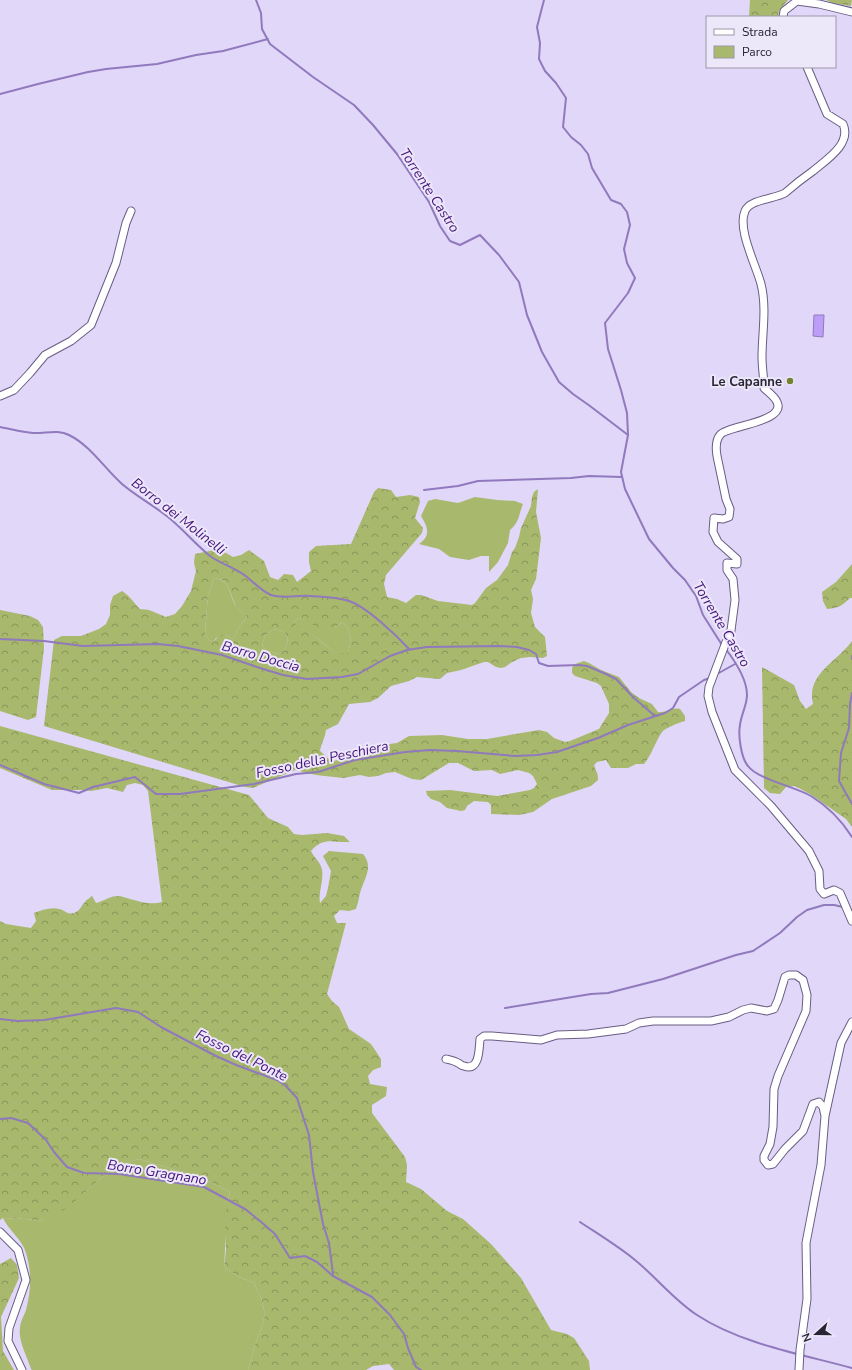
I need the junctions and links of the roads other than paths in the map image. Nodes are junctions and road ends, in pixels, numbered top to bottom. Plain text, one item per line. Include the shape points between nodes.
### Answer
1 (852, 12) edge
2 (783, 16) edge
3 (807, 68) edge
4 (131, 211) dead end
5 (0, 396) edge
6 (852, 921) edge
7 (852, 1022) edge
8 (446, 1059) dead end
9 (825, 1116) junction
10 (0, 1232) edge
11 (22, 1370) edge
12 (799, 1370) edge

1 - 2 street via 797,1 784,11
3 - 6 street via 827,114 843,124 845,134 838,149 785,193 748,206 744,214 744,232 761,285 763,301 764,388 777,401 778,406 769,416 754,424 726,431 717,440 716,451 730,509 729,517 714,518 713,532 718,542 737,559 737,564 727,563 727,570 733,579 735,600 730,638 713,674 708,696 735,770 771,806 809,851 819,871 820,889 824,894 834,890 840,893
4 - 5 street via 116,263 91,325 71,341 44,354 14,390
7 - 9 street via 841,1043
8 - 9 street via 464,1066 474,1066 478,1058 480,1039 484,1036 541,1040 557,1035 626,1029 639,1023 653,1021 711,1021 751,1008 767,1011 774,1009 785,977 796,975 803,980 807,995 806,1011 774,1089 773,1127 764,1160 768,1165 774,1164 784,1149 803,1131 813,1104 819,1102
9 - 12 street via 821,1165 806,1243 806,1299
10 - 11 street via 18,1250 26,1280 9,1328 8,1341

